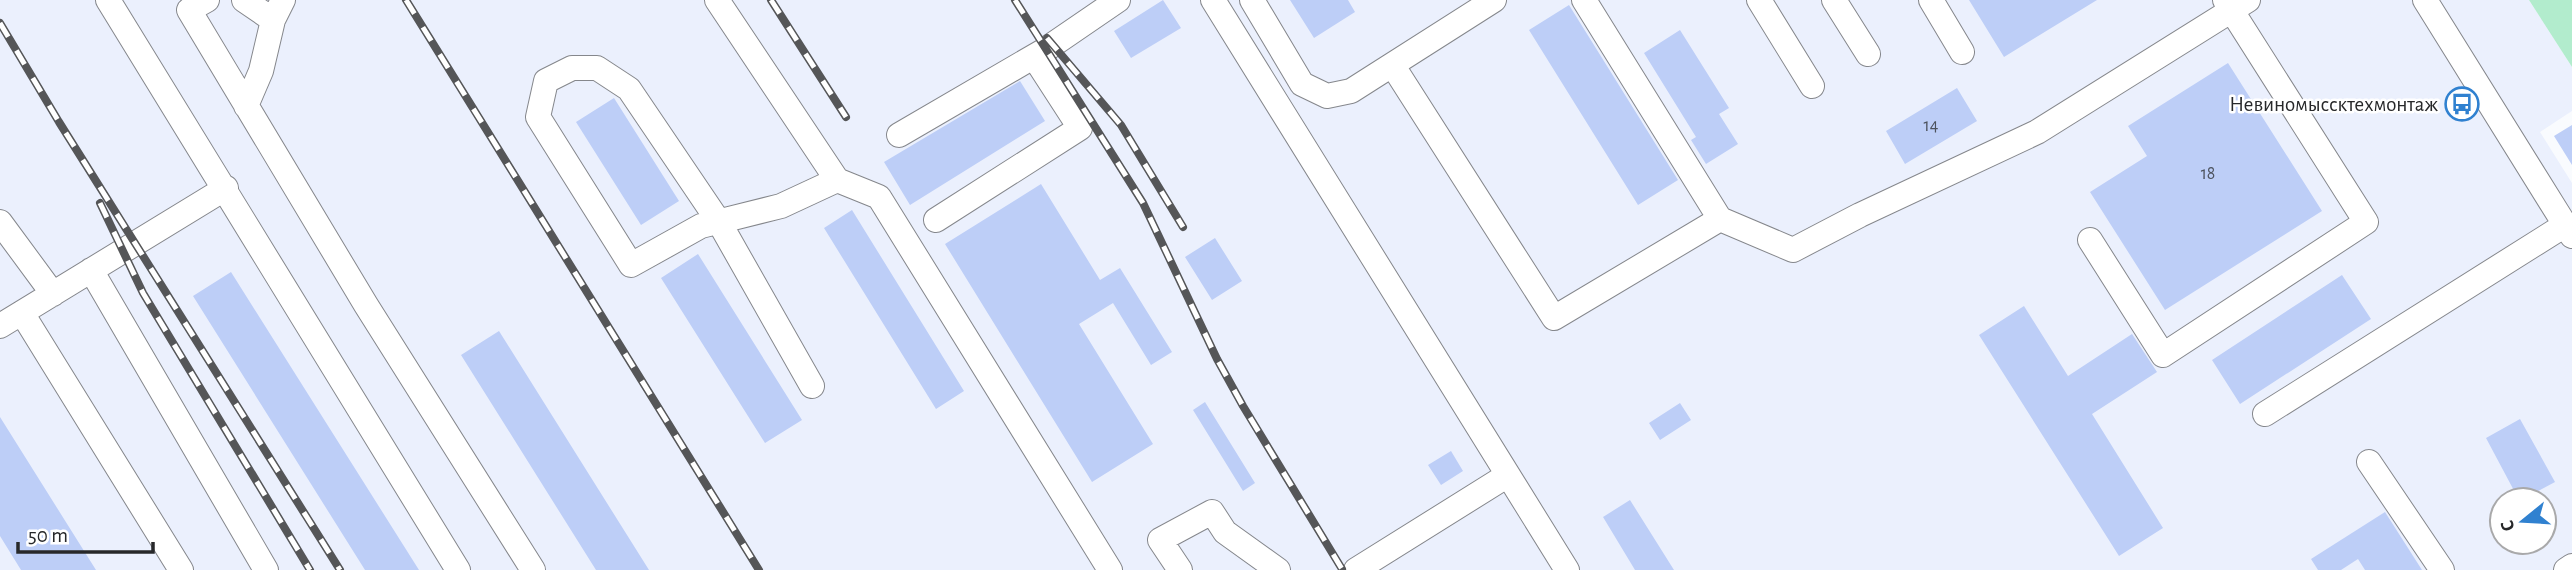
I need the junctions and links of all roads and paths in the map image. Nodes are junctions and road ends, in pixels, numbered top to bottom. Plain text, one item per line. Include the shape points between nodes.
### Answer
1 (108, 0) edge
2 (207, 0) edge
3 (244, 0) edge
4 (717, 0) edge
5 (1118, 0) edge
6 (1213, 0) edge
7 (1252, 0) edge
8 (1584, 0) edge
9 (1759, 0) edge
10 (1834, 0) edge
11 (1931, 0) edge
12 (2426, 0) edge
13 (1485, 2) edge
14 (2235, 4) edge
15 (278, 10) edge
16 (1962, 51) dead end
17 (1868, 54) dead end
18 (1034, 57) junction
19 (1393, 66) junction
20 (1812, 86) dead end
21 (246, 106) junction
22 (899, 135) dead end
23 (837, 180) junction
24 (226, 188) junction
25 (1720, 219) junction
26 (936, 220) dead end
27 (0, 222) edge
28 (719, 222) junction
29 (2569, 231) edge
30 (2090, 240) dead end
31 (91, 270) junction
32 (53, 294) junction
33 (22, 313) junction
34 (0, 327) edge
35 (812, 386) dead end
36 (2265, 414) dead end
37 (2369, 462) dead end
38 (1508, 475) junction
39 (2572, 566) edge
40 (181, 570) edge
41 (266, 570) edge
42 (458, 570) edge
43 (533, 570) edge
44 (1110, 570) edge
45 (1180, 570) edge
46 (1278, 570) edge
47 (1356, 570) edge
48 (1567, 570) edge
49 (2442, 570) edge
50 (2566, 570) edge

1 - 24 street
2 - 21 street via 189,10
3 - 15 street
4 - 23 street
5 - 18 street
6 - 38 street
7 - 19 street via 1302,84 1327,96 1351,91
8 - 25 street
9 - 20 street
10 - 17 street
11 - 16 street
12 - 29 street
13 - 19 street
14 - 25 street via 2037,132 1793,250
14 - 30 street via 2366,222 2163,355
15 - 21 street
18 - 22 street
18 - 26 street via 1080,128
19 - 25 street via 1554,318
21 - 43 street
23 - 28 street via 781,206
23 - 44 street via 879,197
24 - 31 street
24 - 42 street
27 - 32 street
28 - 28 street via 629,89 597,68 572,68 546,81 538,117 631,265 701,226
28 - 35 street
29 - 36 street
31 - 32 street
31 - 41 street
32 - 33 street
33 - 34 street
33 - 40 street
37 - 49 street
38 - 47 street
38 - 48 street
39 - 50 street
45 - 46 street via 1160,540 1212,512 1225,531

